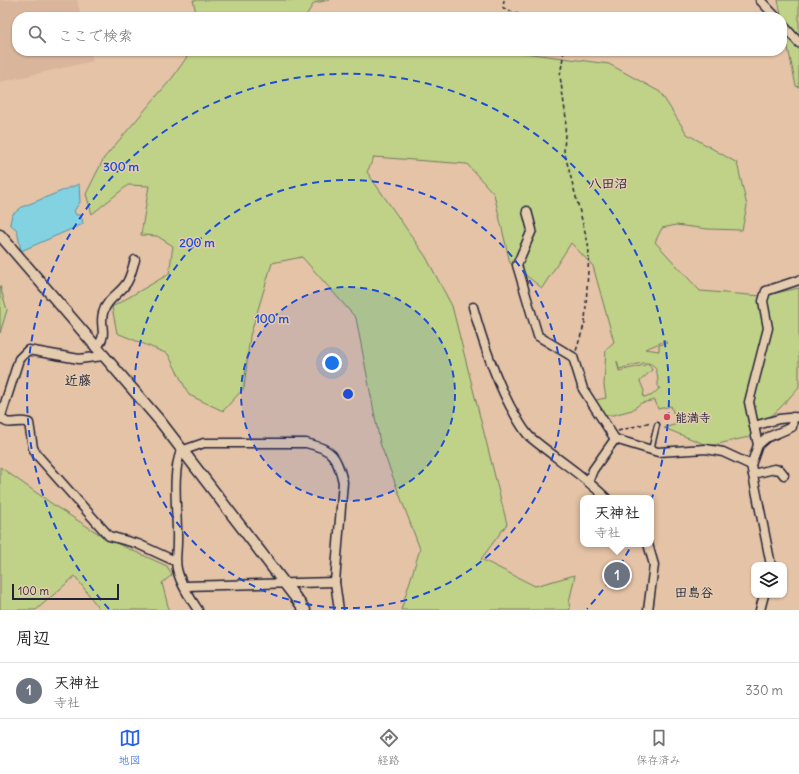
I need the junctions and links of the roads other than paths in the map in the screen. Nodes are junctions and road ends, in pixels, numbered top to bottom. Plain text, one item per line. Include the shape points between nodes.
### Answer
1 (760, 0) edge
2 (771, 12) edge
3 (787, 30) edge
4 (799, 43) edge
5 (527, 211) dead end
6 (0, 235) edge
7 (135, 260) dead end
8 (799, 280) edge
9 (473, 307) dead end
10 (96, 348) junction
11 (103, 356) junction
12 (796, 417) edge
13 (657, 425) dead end
14 (754, 426) junction
15 (612, 436) junction
16 (758, 445) junction
17 (651, 450) junction
18 (182, 451) junction
19 (751, 465) junction
20 (753, 474) junction
21 (784, 476) dead end
22 (589, 480) junction
23 (603, 495) edge
24 (649, 547) edge
25 (175, 561) junction
26 (770, 562) edge
27 (283, 582) junction
28 (335, 582) junction
29 (185, 586) junction
30 (763, 598) edge
31 (198, 610) edge
32 (305, 610) edge
33 (339, 610) edge
34 (648, 610) edge
35 (760, 610) edge

1 - 2 street
3 - 4 street
5 - 15 street via 532,230 517,264 538,336 573,357 583,388
6 - 10 street
7 - 10 street via 128,282 106,306 103,313 104,334
8 - 14 street via 766,291 762,301 768,328 749,402
9 - 22 street via 493,371 515,415 529,436
10 - 11 street
11 - 18 street via 160,421
11 - 25 street via 79,359 28,350 19,359 1,416 2,420 7,423 28,423 37,456 109,536 138,544
12 - 14 street
12 - 16 street via 792,427 766,438
13 - 17 lane
14 - 16 street
15 - 17 street
15 - 22 street
16 - 19 street
17 - 19 street via 706,449 723,452
18 - 25 street via 178,459 177,474
18 - 27 street
18 - 28 street via 204,443 306,443 330,452 340,469 343,491
19 - 20 street
20 - 21 street via 774,469 780,470
20 - 26 street
22 - 23 street
24 - 34 street via 654,565
25 - 29 street via 179,578
27 - 28 street
27 - 29 street
27 - 32 street
28 - 33 street
29 - 31 street
30 - 35 street

